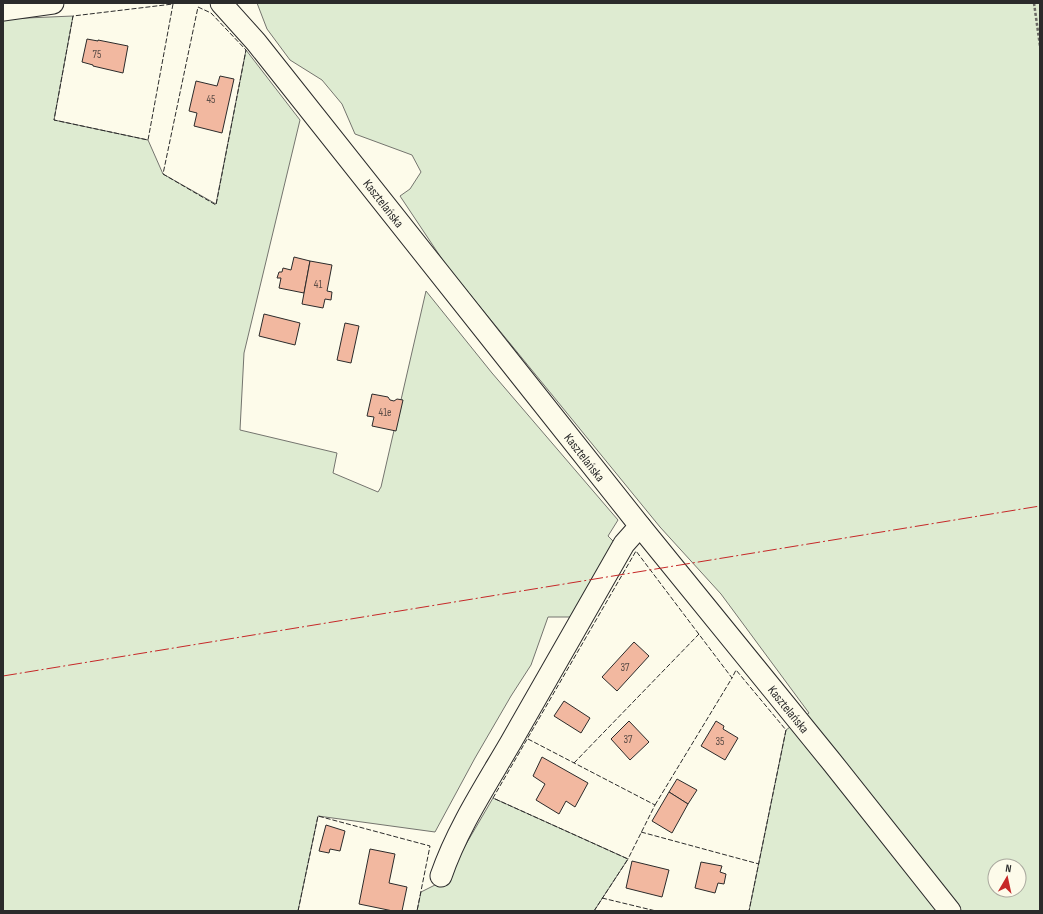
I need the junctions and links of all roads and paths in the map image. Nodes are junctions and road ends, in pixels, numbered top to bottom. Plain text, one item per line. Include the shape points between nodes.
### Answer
1 (53, 3) edge
2 (221, 3) edge
3 (1034, 3) edge
4 (3, 10) edge
5 (1040, 46) edge
6 (640, 526) junction
7 (441, 876) dead end
8 (950, 911) edge

1 - 4 street
2 - 6 street, Kasztelańska via 261,48
3 - 5 path
6 - 7 street via 624,544 482,792 447,857
6 - 8 street, Kasztelańska

